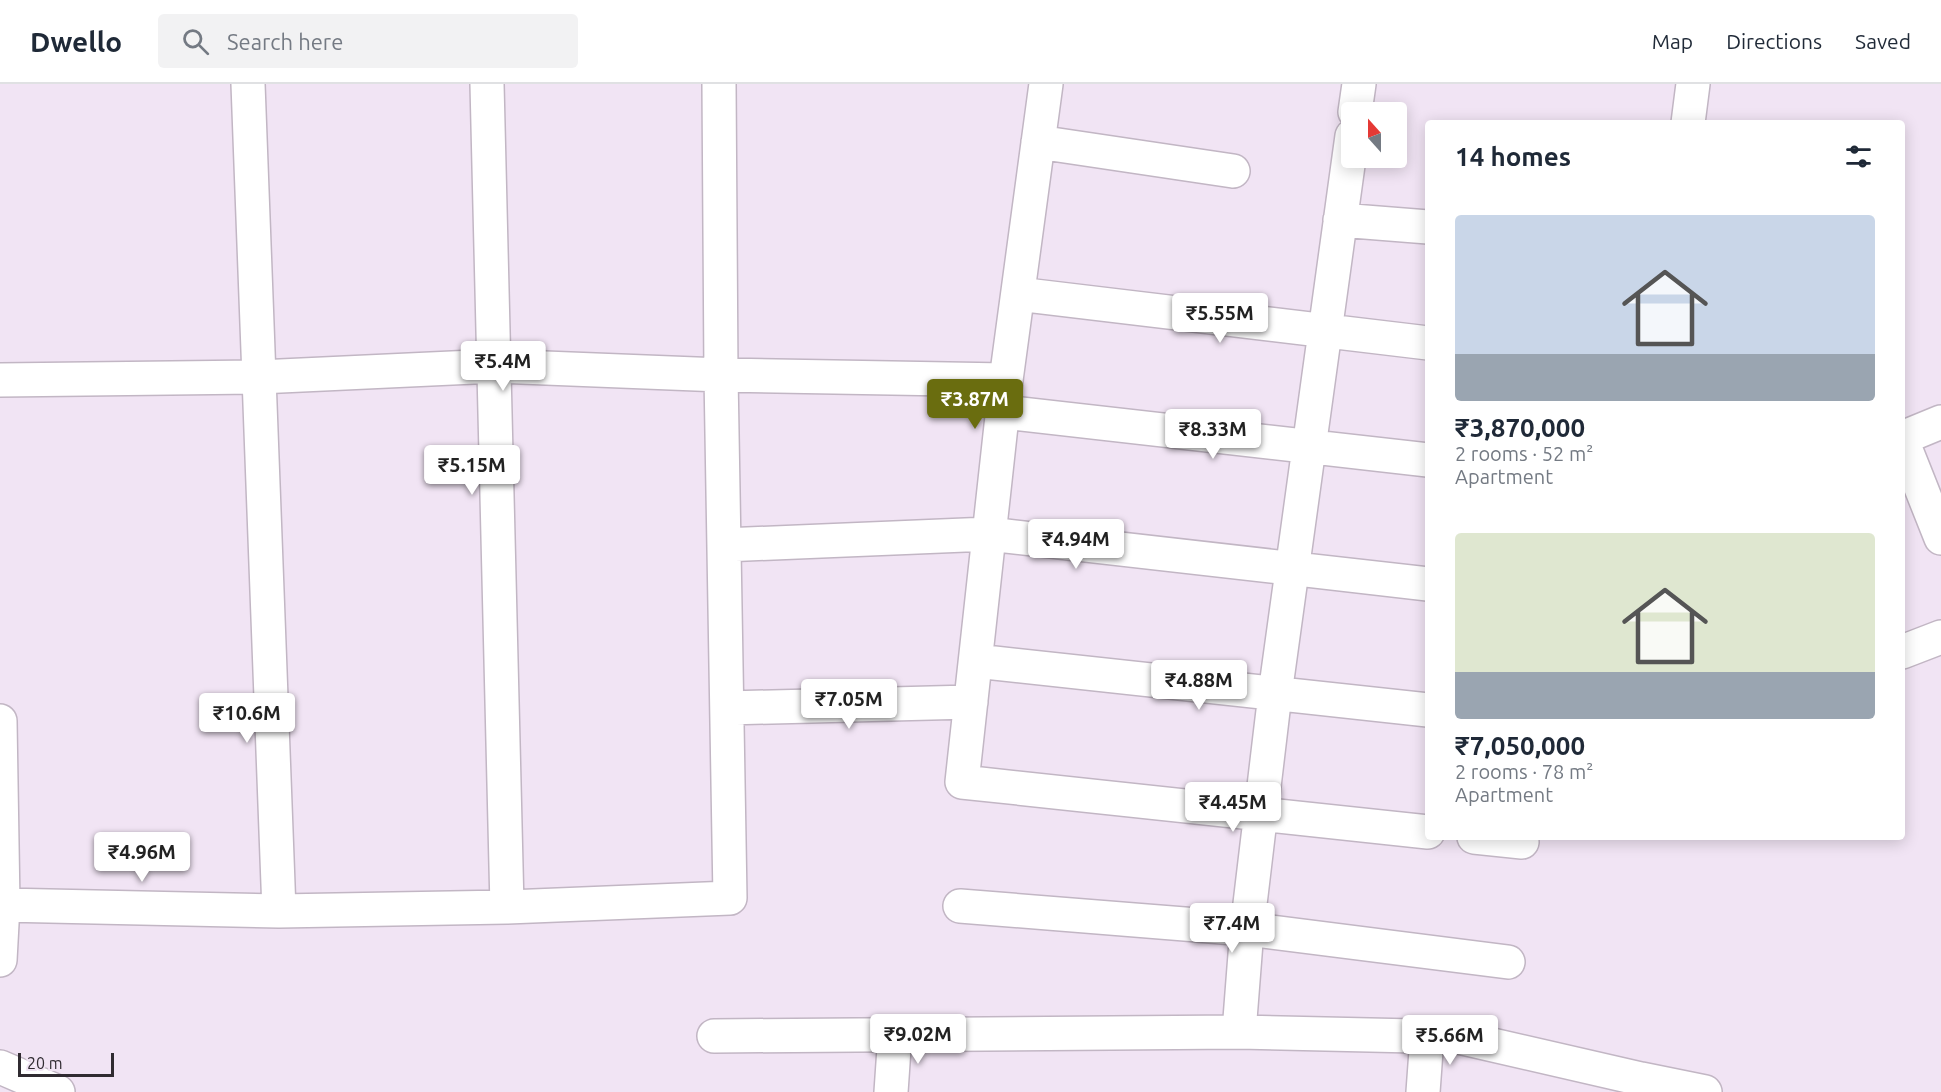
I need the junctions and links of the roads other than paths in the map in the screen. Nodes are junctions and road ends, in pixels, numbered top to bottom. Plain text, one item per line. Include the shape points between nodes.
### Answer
1 (248, 84) edge
2 (487, 84) edge
3 (719, 84) edge
4 (1046, 84) edge
5 (1359, 84) edge
6 (1693, 84) edge
7 (1356, 102) edge
8 (1688, 120) edge
9 (1038, 142) junction
10 (1347, 168) edge
11 (1233, 171) dead end
12 (1340, 220) junction
13 (1425, 227) edge
14 (1018, 294) junction
15 (1325, 330) junction
16 (1425, 343) edge
17 (495, 366) junction
18 (721, 375) junction
19 (259, 376) junction
20 (0, 380) edge
21 (1006, 380) junction
22 (1003, 411) junction
23 (1941, 422) edge
24 (1905, 438) edge
25 (1309, 445) junction
26 (1905, 447) edge
27 (1425, 460) edge
28 (989, 534) junction
29 (1941, 538) edge
30 (724, 545) junction
31 (1292, 569) junction
32 (1425, 584) edge
33 (1941, 636) edge
34 (1905, 651) edge
35 (975, 662) junction
36 (1275, 694) junction
37 (971, 702) junction
38 (727, 708) junction
39 (1425, 710) edge
40 (0, 720) edge
41 (1261, 814) junction
42 (1425, 832) edge
43 (1503, 840) edge
44 (1522, 842) dead end
45 (3, 905) junction
46 (960, 906) dead end
47 (507, 907) junction
48 (279, 911) junction
49 (1247, 929) junction
50 (0, 960) edge
51 (1508, 962) dead end
52 (1239, 1032) junction
53 (895, 1035) junction
54 (714, 1036) dead end
55 (1427, 1037) junction
56 (0, 1067) edge
57 (58, 1092) edge
58 (891, 1092) edge
59 (1423, 1092) edge
60 (1705, 1092) edge

1 - 19 street
2 - 17 street
3 - 18 street
4 - 9 street
5 - 7 street
6 - 8 street
9 - 11 street
9 - 14 street
10 - 12 street
12 - 13 street
12 - 15 street
14 - 15 street
14 - 21 street
15 - 16 street
15 - 25 street
17 - 18 street
17 - 19 street
17 - 47 street
18 - 21 street
18 - 30 street
19 - 20 street
19 - 48 street
21 - 22 street
22 - 25 street
22 - 28 street
23 - 24 street
25 - 27 street
25 - 31 street
26 - 29 street
28 - 30 street
28 - 31 street
28 - 35 street
30 - 38 street
31 - 32 street
31 - 36 street
33 - 34 street
35 - 36 street
35 - 37 street
36 - 39 street
36 - 41 street
37 - 38 street
37 - 41 street via 962,782
38 - 47 street via 730,898
40 - 45 street
41 - 42 street
41 - 49 street
43 - 44 street
45 - 48 street
45 - 50 street
46 - 49 street
47 - 48 street
49 - 51 street
49 - 52 street
52 - 53 street
52 - 55 street
53 - 54 street
53 - 58 street
55 - 59 street
55 - 60 street via 1458,1037
56 - 57 street

